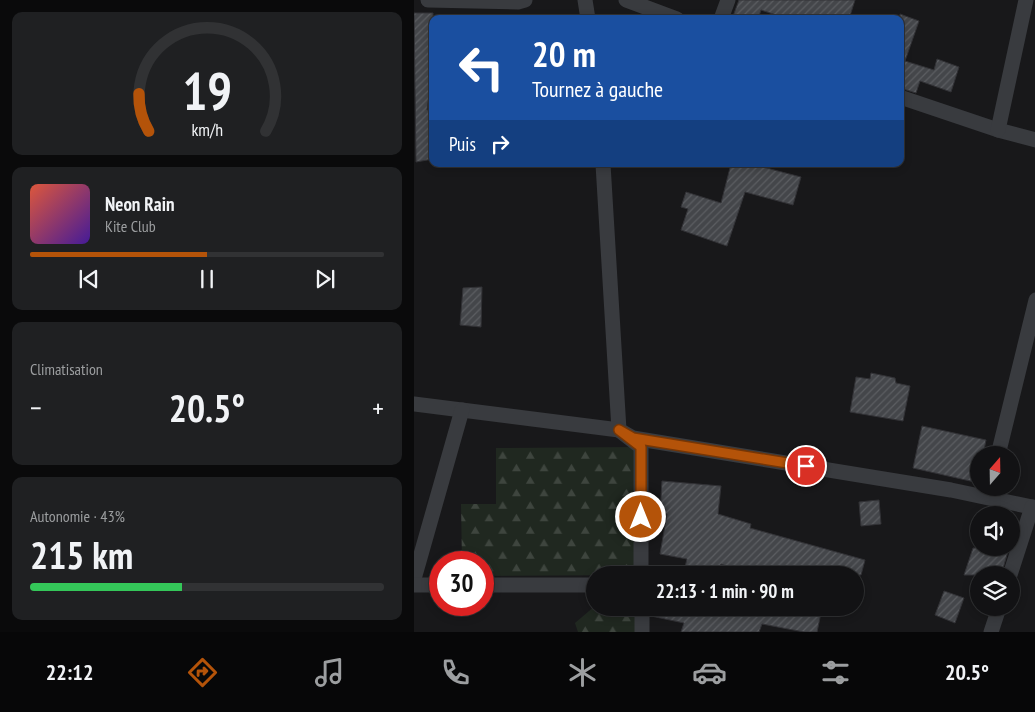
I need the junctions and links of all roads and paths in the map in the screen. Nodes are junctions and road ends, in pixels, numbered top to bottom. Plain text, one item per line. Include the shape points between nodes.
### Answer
1 (428, 0) edge
2 (525, 0) edge
3 (585, 0) edge
4 (626, 0) edge
5 (728, 0) edge
6 (1026, 0) edge
7 (587, 15) edge
8 (665, 15) edge
9 (722, 15) edge
10 (904, 98) edge
11 (998, 130) junction
12 (1035, 140) edge
13 (603, 167) edge
14 (1035, 300) edge
15 (414, 404) edge
16 (462, 410) junction
17 (619, 430) junction
18 (1000, 446) edge
19 (970, 490) edge
20 (997, 496) edge
21 (1034, 508) edge
22 (641, 566) edge
23 (1013, 566) edge
24 (414, 579) edge
25 (414, 585) edge
26 (429, 585) edge
27 (494, 585) edge
28 (586, 585) edge
29 (642, 616) edge
30 (996, 616) edge
31 (642, 632) edge
32 (990, 632) edge

1 - 2 street
3 - 7 street
4 - 8 street
5 - 9 street
6 - 11 street
10 - 11 street
11 - 12 street
13 - 17 street
14 - 18 street
15 - 16 street
16 - 17 street
16 - 24 street
17 - 19 street via 633,438
17 - 22 street via 641,447
20 - 21 street
21 - 23 street
25 - 26 street
27 - 28 street
29 - 31 street
30 - 32 street

